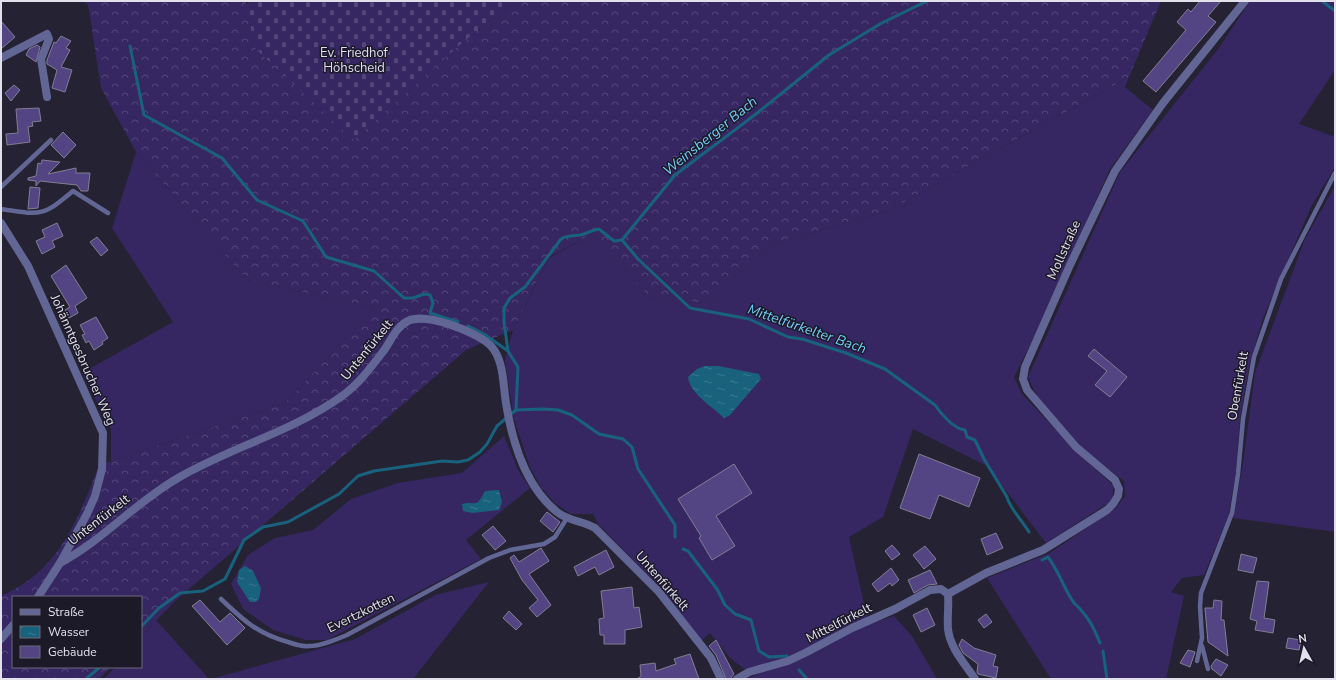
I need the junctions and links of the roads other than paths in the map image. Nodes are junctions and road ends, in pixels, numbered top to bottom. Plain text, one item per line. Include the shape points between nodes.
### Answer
1 (1245, 1) edge
2 (1, 58) edge
3 (47, 97) dead end
4 (51, 140) dead end
5 (1335, 173) edge
6 (1, 187) edge
7 (1, 209) edge
8 (108, 213) dead end
9 (1, 223) edge
10 (567, 518) junction
11 (60, 563) junction
12 (948, 594) junction
13 (39, 596) edge
14 (221, 599) dead end
15 (12, 626) edge
16 (1, 639) edge
17 (1202, 644) junction
18 (1197, 661) dead end
19 (1208, 669) dead end
20 (721, 679) edge
21 (737, 679) edge
22 (975, 679) edge

1 - 12 street, Mollstraße via 1163,103 1115,171 1025,367 1024,382 1034,400 1076,447 1110,476 1117,484 1118,496 1107,510 1043,550 986,573
2 - 3 street via 47,34 49,38 41,59
4 - 6 lane
5 - 17 lane, Obenfürkelt via 1281,279 1254,357 1242,426 1232,513 1201,593
7 - 8 lane via 40,214 55,206 73,191
9 - 11 street, Johänntgesbrucher Weg via 31,273 103,433 103,458 99,482 87,514
10 - 11 street, Untenfürkelt via 559,514 540,493 523,462 510,428 499,362 494,350 470,332 420,318 408,320 360,380 333,402 301,421 176,479 133,509 79,553
10 - 14 lane, Evertzkotten via 555,537 544,544 510,550 489,558 347,635 308,646 280,640 258,631
10 - 20 street, Untenfürkelt via 595,528 659,592 711,658
11 - 13 street, Johänntgesbrucher Weg
12 - 21 street, Mittelfürkelt via 941,589 930,590 788,661 749,672
12 - 22 street via 948,629 951,640 954,649
15 - 16 street
17 - 18 lane
17 - 19 lane

